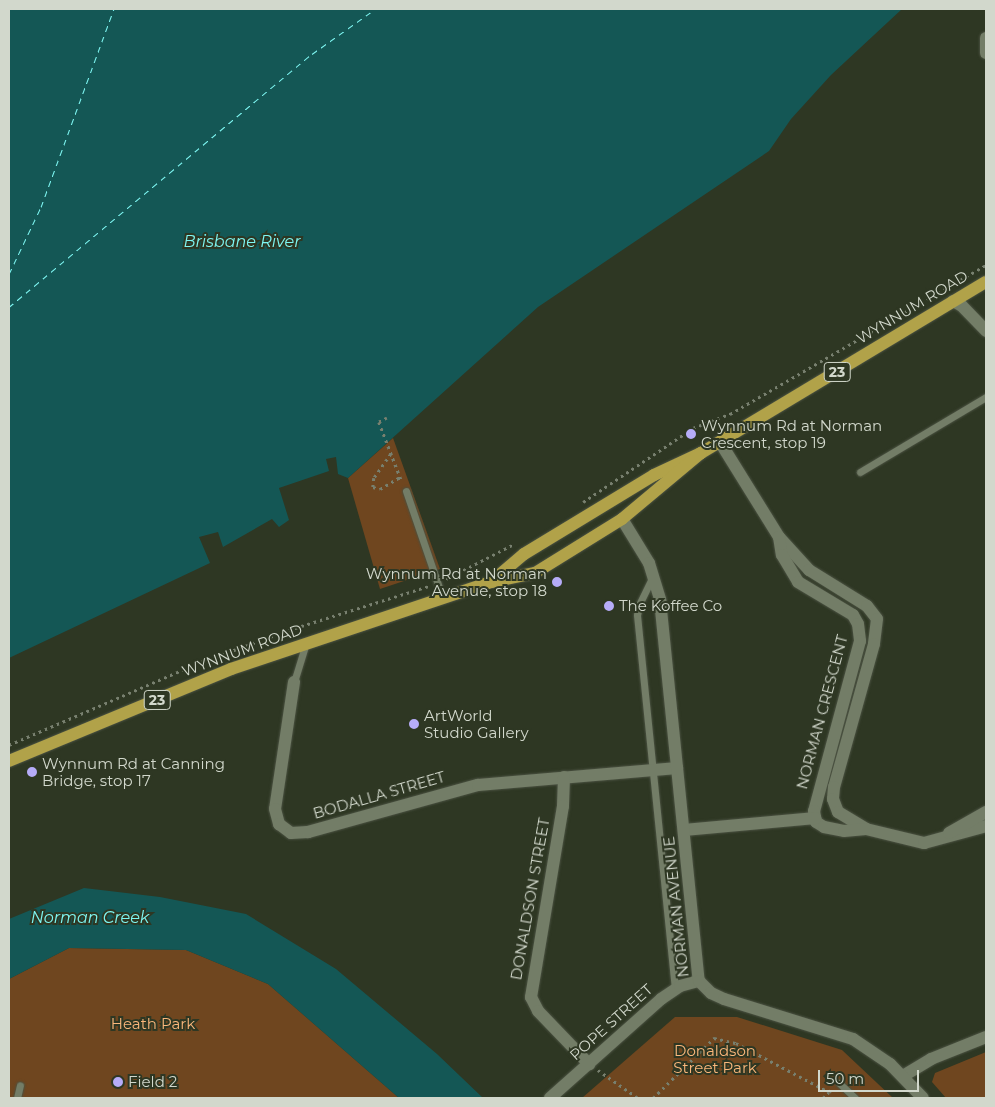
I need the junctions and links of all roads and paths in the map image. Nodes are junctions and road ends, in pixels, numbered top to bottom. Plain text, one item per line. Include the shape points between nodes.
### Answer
1 (986, 38) edge
2 (986, 53) edge
3 (986, 265) edge
4 (986, 282) edge
5 (953, 302) junction
6 (986, 331) edge
7 (986, 397) edge
8 (387, 418) dead end
9 (720, 442) junction
10 (391, 454) junction
11 (701, 454) junction
12 (860, 472) dead end
13 (400, 477) junction
14 (406, 492) joint
15 (611, 502) junction
16 (580, 504) dead end
17 (622, 519) junction
18 (779, 537) junction
19 (517, 543) dead end
20 (654, 574) junction
21 (491, 582) junction
22 (437, 583) junction
23 (442, 599) junction
24 (306, 642) junction
25 (294, 682) joint
26 (9, 745) edge
27 (9, 761) edge
28 (677, 768) junction
29 (651, 769) junction
30 (564, 777) junction
31 (986, 812) edge
32 (815, 818) junction
33 (986, 826) edge
34 (866, 829) junction
35 (684, 830) junction
36 (943, 838) junction
37 (699, 981) junction
38 (675, 988) junction
39 (986, 1037) edge
40 (589, 1064) junction
41 (903, 1076) junction
42 (839, 1083) joint
43 (20, 1085) dead end
44 (829, 1092) junction
45 (17, 1098) edge
46 (550, 1098) edge
47 (638, 1098) edge
48 (654, 1098) edge
49 (823, 1098) edge
50 (855, 1098) edge
51 (923, 1098) edge

1 - 2 street
3 - 16 path via 730,414 693,428
4 - 5 main road, WYNNUM ROAD / 23
5 - 6 street via 962,306
5 - 9 main road, WYNNUM ROAD / 23
7 - 12 lane
8 - 10 path via 379,422
9 - 11 main road, WYNNUM ROAD / 23
9 - 18 street, NORMAN CRESCENT
10 - 13 path
10 - 13 path via 374,478 373,487 380,489
11 - 15 main road, WYNNUM ROAD / 23 via 654,475
11 - 17 main road, WYNNUM ROAD / 23
13 - 14 path
14 - 22 lane
15 - 17 main road, NORMAN AVENUE
15 - 21 main road, WYNNUM ROAD / 23 via 524,554
17 - 20 street, NORMAN AVENUE
17 - 21 main road, WYNNUM ROAD / 23 via 546,568 525,576
18 - 32 street, NORMAN CRESCENT via 782,555 796,579 853,616 861,635 816,796
18 - 34 street, NORMAN CRESCENT via 809,570 867,606 878,619 833,793 838,812
19 - 22 path
20 - 28 street, NORMAN AVENUE via 662,617
20 - 29 lane, NORMAN AVENUE via 637,615
21 - 23 main road, WYNNUM ROAD / 23
22 - 23 lane
22 - 26 path via 203,661
23 - 24 main road, WYNNUM ROAD / 23
24 - 25 lane, BODALLA STREET
24 - 27 main road, WYNNUM ROAD / 23 via 231,669
25 - 30 street, BODALLA STREET via 275,809 279,824 291,833 305,833 464,787
28 - 29 street, BODALLA STREET
28 - 35 street, NORMAN AVENUE
29 - 30 street, BODALLA STREET
29 - 38 lane, NORMAN AVENUE
30 - 40 street, DONALDSON STREET via 563,806 531,996 542,1016
31 - 36 street, NORMAN CRESCENT
32 - 34 street, NORMAN CRESCENT via 819,825 841,831
32 - 35 street
33 - 36 street, NORMAN CRESCENT
34 - 36 street, NORMAN CRESCENT via 918,842
35 - 37 street, NORMAN AVENUE
37 - 38 street, POPE STREET
37 - 41 street, NORMAN AVENUE via 718,996 853,1039
38 - 40 street, POPE STREET
39 - 41 street via 931,1059
40 - 46 street, POPE STREET
40 - 47 path
41 - 51 street, NORMAN AVENUE
42 - 44 path
42 - 50 lane
43 - 45 lane
44 - 48 path via 736,1044 714,1038
44 - 49 path

